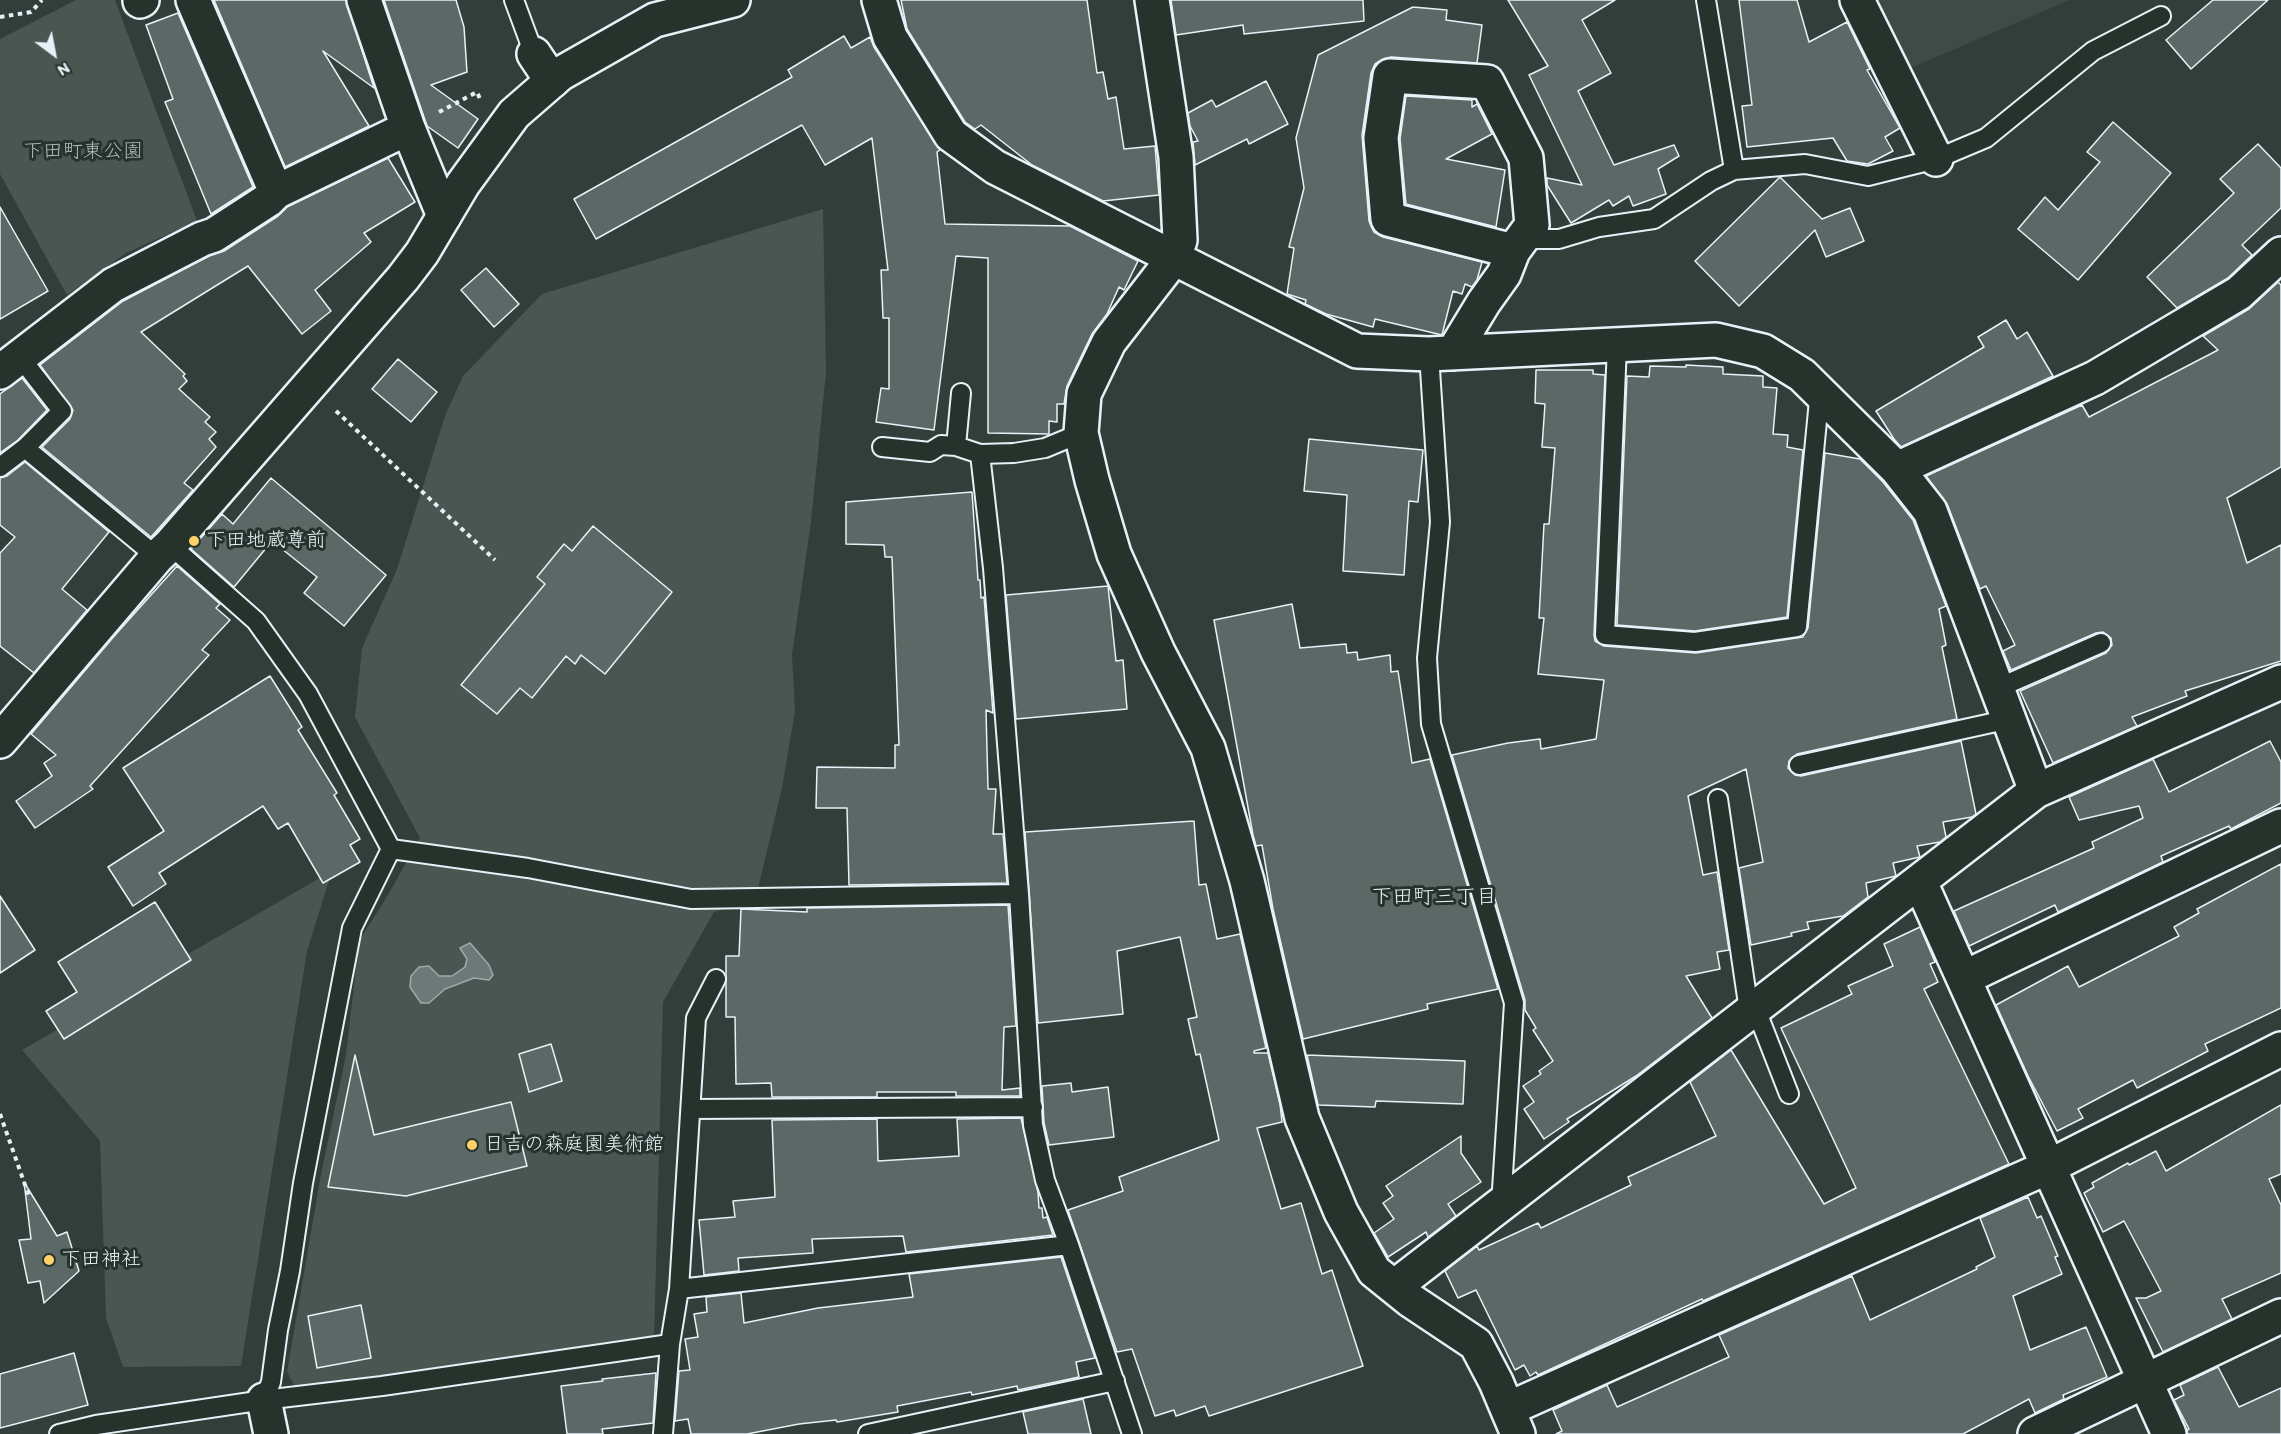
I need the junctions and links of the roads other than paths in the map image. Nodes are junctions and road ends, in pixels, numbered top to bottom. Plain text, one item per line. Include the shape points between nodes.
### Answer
1 (193, 0) edge
2 (364, 0) edge
3 (514, 0) edge
4 (733, 0) edge
5 (879, 0) edge
6 (1152, 0) edge
7 (1706, 0) edge
8 (1857, 0) edge
9 (2161, 16) dead end
10 (543, 68) junction
11 (408, 128) junction
12 (1936, 159) junction
13 (1734, 170) junction
14 (276, 192) junction
15 (444, 216) junction
16 (1517, 245) junction
17 (2281, 254) edge
18 (1174, 258) junction
19 (1617, 345) junction
20 (1441, 353) junction
21 (10, 365) edge
22 (1820, 390) junction
23 (961, 393) dead end
24 (1081, 433) junction
25 (956, 446) junction
26 (882, 447) dead end
27 (25, 448) junction
28 (980, 454) junction
29 (0, 467) edge
30 (1897, 469) junction
31 (164, 551) junction
32 (2101, 643) dead end
33 (2281, 682) edge
34 (1998, 688) junction
35 (2010, 719) junction
36 (0, 741) edge
37 (1799, 765) dead end
38 (2036, 791) junction
39 (1718, 799) dead end
40 (2281, 826) edge
41 (391, 849) junction
42 (1920, 882) junction
43 (1019, 894) junction
44 (1964, 978) junction
45 (716, 979) dead end
46 (1752, 1009) junction
47 (2281, 1049) edge
48 (1789, 1094) dead end
49 (1033, 1107) junction
50 (691, 1109) junction
51 (2048, 1167) junction
52 (1501, 1205) junction
53 (1069, 1245) junction
54 (1394, 1287) junction
55 (678, 1289) junction
56 (2281, 1316) edge
57 (670, 1344) junction
58 (1115, 1381) junction
59 (2146, 1382) junction
60 (264, 1400) junction
61 (1513, 1422) edge
62 (59, 1434) edge
63 (272, 1434) edge
64 (663, 1434) edge
65 (868, 1434) edge
66 (1132, 1434) edge
67 (2035, 1434) edge
68 (2169, 1434) edge

1 - 14 street
2 - 11 street
3 - 10 lane
4 - 10 street via 655,20 560,74
5 - 18 street via 890,37 951,135 995,168
6 - 18 street via 1176,157 1180,240
7 - 13 lane
8 - 12 street
9 - 12 lane via 2093,51 1986,138
10 - 15 street
11 - 14 street
11 - 15 street
12 - 13 lane via 1868,176 1805,164
13 - 16 lane via 1654,219
14 - 21 street via 214,235 113,285
15 - 31 street via 403,278
16 - 16 street via 1388,219 1381,138 1390,76 1487,82 1526,158 1532,225
16 - 20 street via 1504,274
17 - 30 street via 2239,293 2096,378
18 - 20 street via 1357,351
18 - 24 street via 1109,342 1084,394
19 - 20 street
19 - 22 street via 1716,340 1763,351
19 - 22 lane via 1605,635 1695,642 1797,627
20 - 52 lane via 1440,522 1427,658 1431,724 1514,1003
21 - 27 lane via 62,411
22 - 30 street
23 - 25 lane
24 - 28 lane via 1045,448
24 - 54 street via 1114,554 1158,652 1208,748 1247,881 1302,1118 1341,1212 1374,1271
25 - 26 lane via 941,446 930,452
25 - 28 lane
27 - 29 lane
27 - 31 lane
28 - 43 lane
30 - 34 street via 1930,512
31 - 36 street
31 - 41 lane via 256,621 308,694
32 - 34 lane
33 - 38 street
34 - 35 street
35 - 37 lane
35 - 38 street
38 - 42 street
39 - 46 lane
40 - 44 street
41 - 43 lane via 528,868 691,899
41 - 60 lane via 352,927 303,1183 271,1382
42 - 44 street
42 - 46 street
43 - 49 lane
44 - 51 street
45 - 50 lane via 696,1018
46 - 48 lane
46 - 52 street
47 - 51 street
49 - 50 lane
49 - 53 lane via 1045,1180
50 - 55 lane
51 - 59 street
51 - 61 street
52 - 54 street
53 - 55 lane
53 - 58 lane
54 - 61 street via 1476,1344
55 - 57 lane
56 - 59 street
57 - 60 lane
57 - 64 lane
58 - 65 lane
58 - 66 lane
59 - 67 street
59 - 68 street
60 - 62 lane
60 - 63 street

